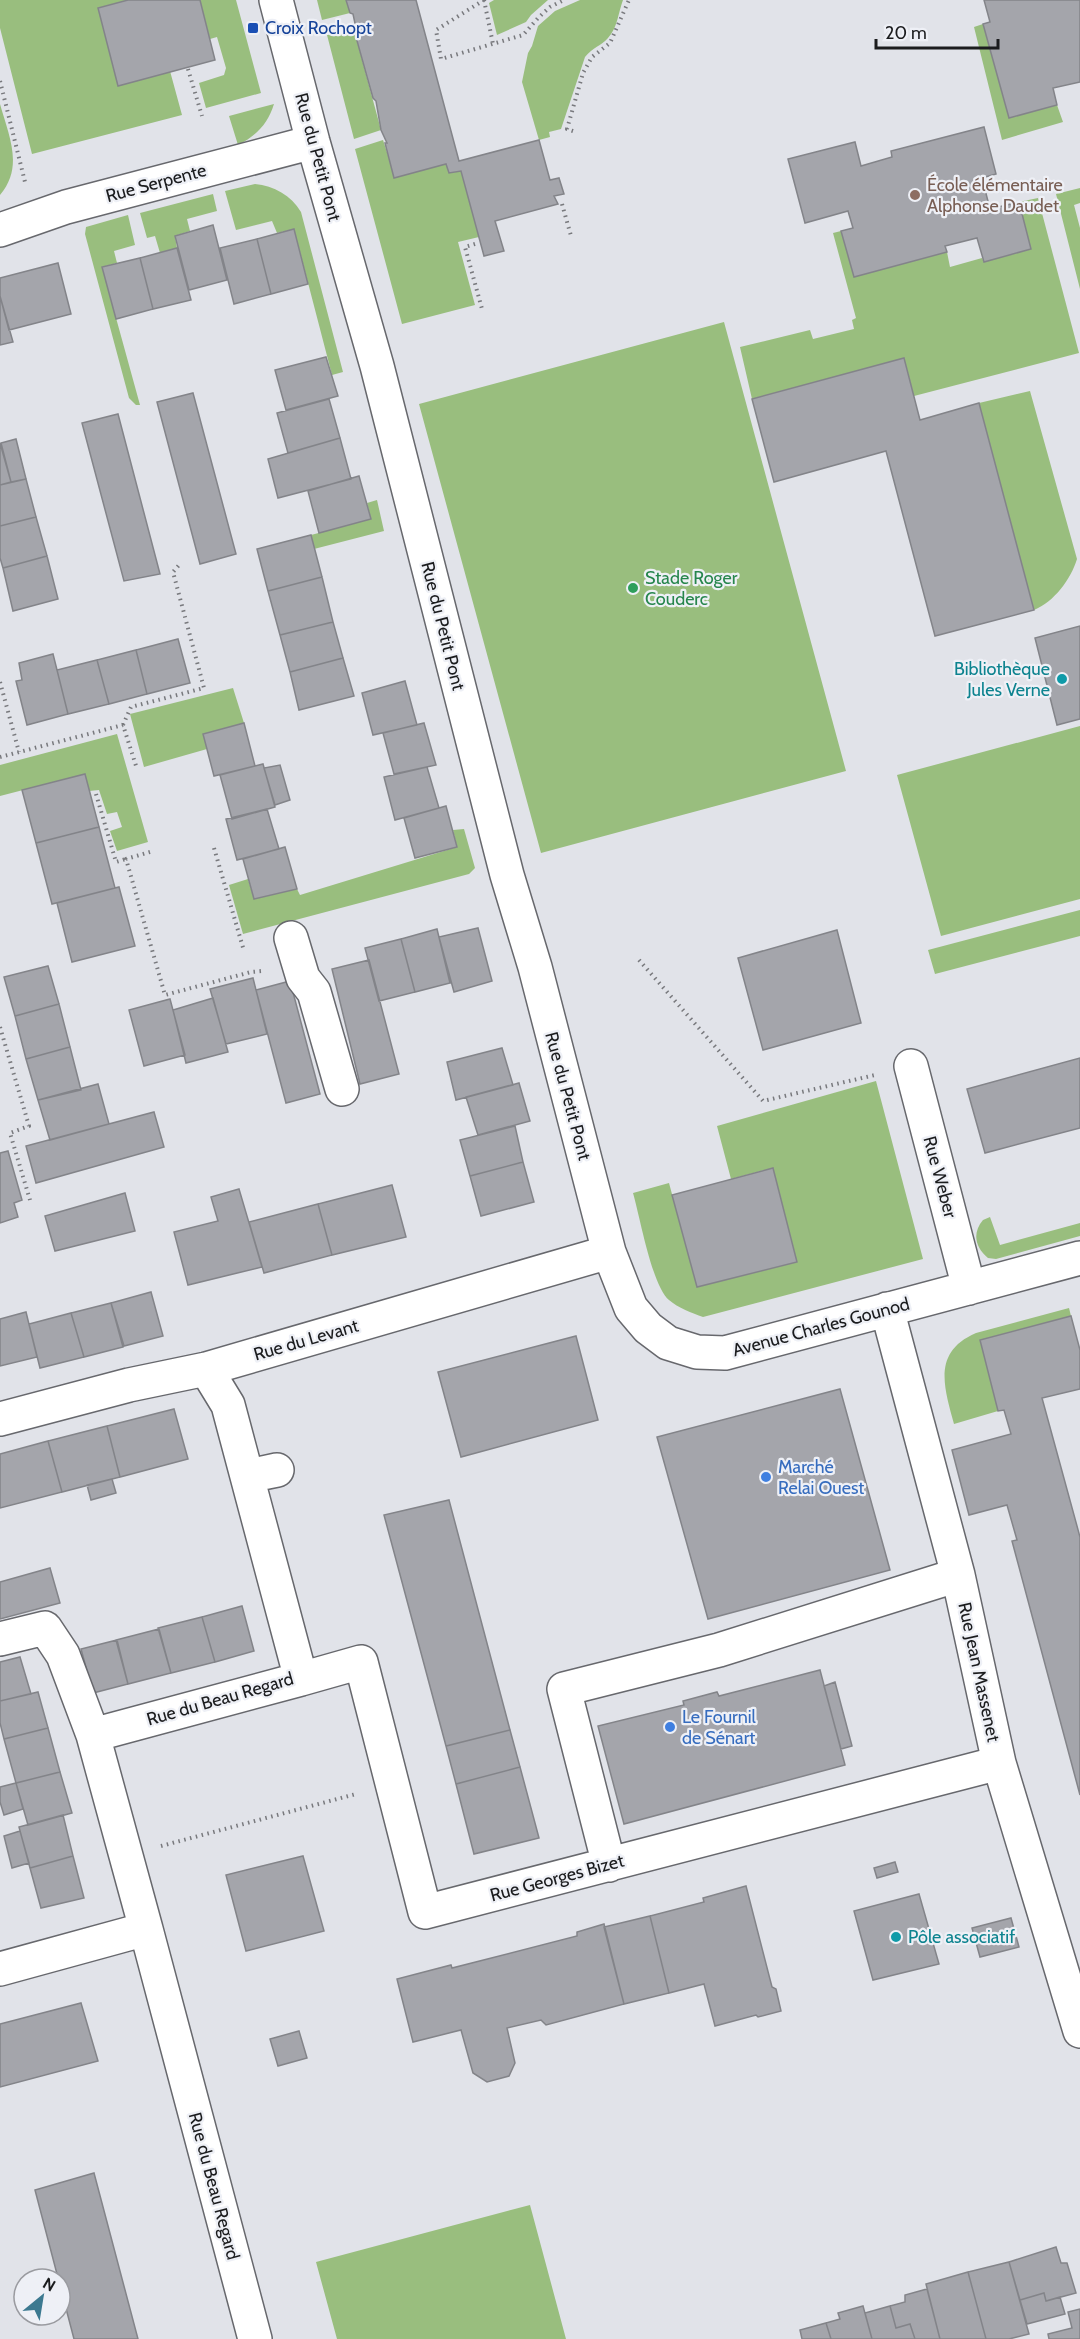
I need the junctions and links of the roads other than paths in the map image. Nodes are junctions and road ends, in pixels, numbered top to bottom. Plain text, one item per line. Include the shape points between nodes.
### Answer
1 (276, 0) edge
2 (313, 142) junction
3 (0, 230) edge
4 (291, 938) dead end
5 (911, 1066) road end
6 (342, 1089) dead end
7 (609, 1252) junction
8 (1080, 1258) edge
9 (969, 1288) junction
10 (887, 1309) junction
11 (206, 1369) junction
12 (0, 1419) edge
13 (958, 1575) junction
14 (0, 1639) edge
15 (301, 1679) junction
16 (93, 1735) junction
17 (999, 1763) junction
18 (609, 1865) junction
19 (146, 1929) junction
20 (0, 1969) edge
21 (1080, 2031) edge
22 (255, 2339) edge

1 - 2 street, Rue du Petit Pont
2 - 3 street, Rue Serpente via 66,207
2 - 7 street, Rue du Petit Pont via 377,366 507,875 535,967
4 - 6 street via 303,978 314,992
5 - 9 street, Rue Weber
7 - 10 street, Avenue Charles Gounod via 631,1308 648,1328 668,1343 697,1352 725,1353
7 - 11 street, Rue du Levant
8 - 9 street, Avenue Charles Gounod
9 - 10 street, Avenue Charles Gounod
10 - 13 street, Rue Jean Massenet
11 - 12 street, Rue du Levant
11 - 15 street, Rue du Beau Regard via 262,1473
13 - 17 street, Rue Jean Massenet
13 - 18 street via 719,1650 564,1689
14 - 16 street via 45,1628 63,1655
15 - 16 street, Rue du Beau Regard
15 - 18 street, Rue Georges Bizet via 362,1662 425,1912
16 - 19 street, Rue du Beau Regard
17 - 18 street, Rue Georges Bizet
17 - 21 street, Rue Jean Massenet
19 - 20 street
19 - 22 street, Rue du Beau Regard

